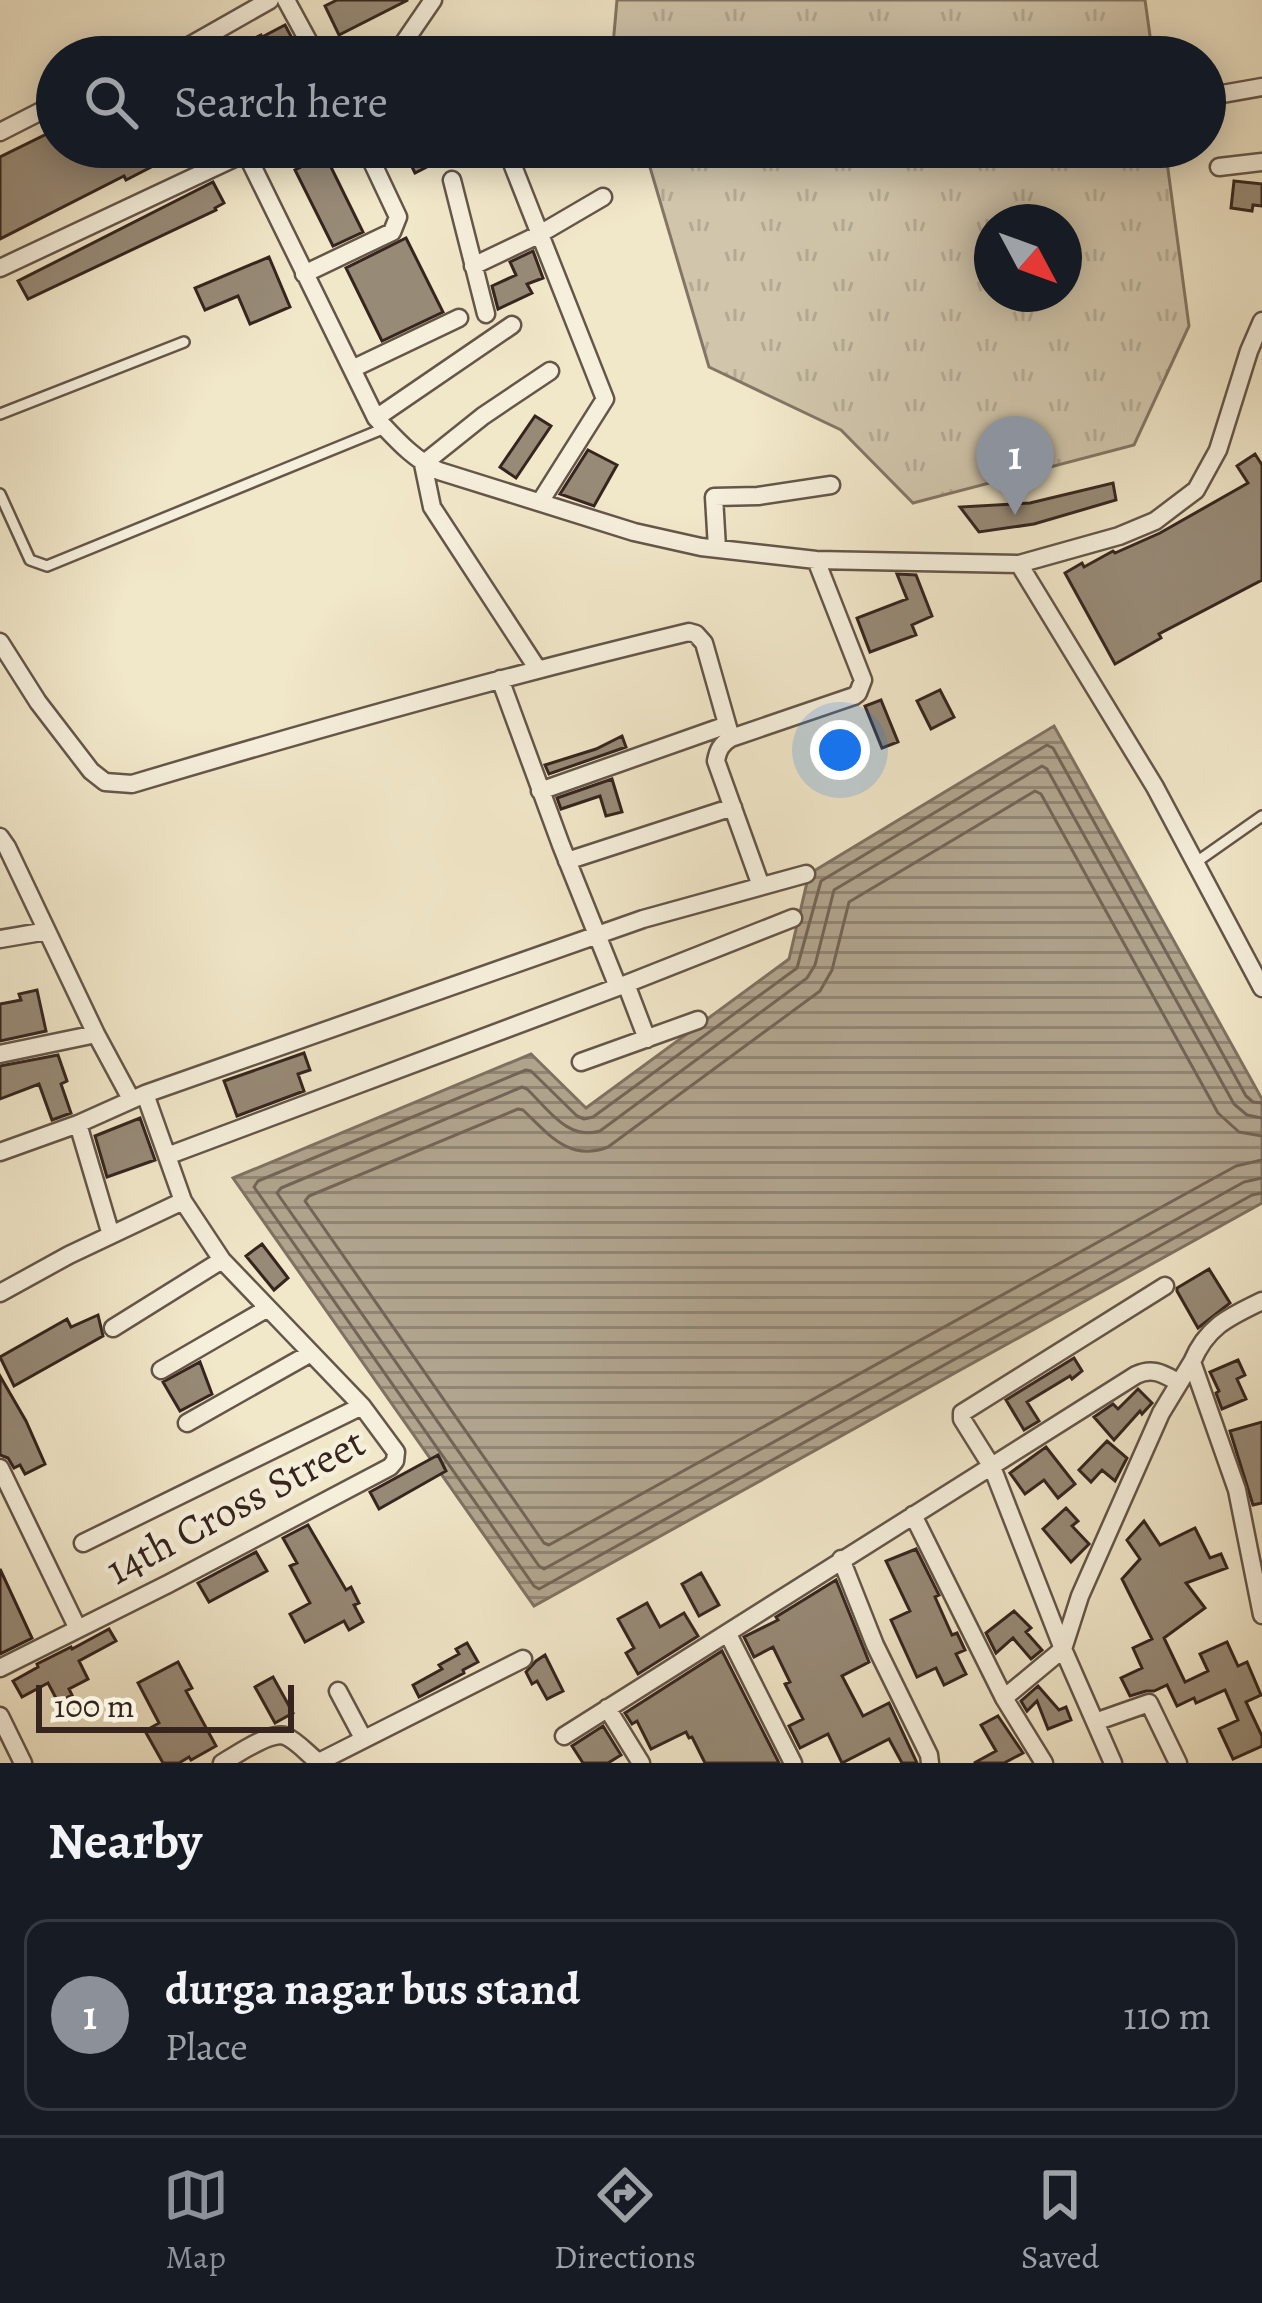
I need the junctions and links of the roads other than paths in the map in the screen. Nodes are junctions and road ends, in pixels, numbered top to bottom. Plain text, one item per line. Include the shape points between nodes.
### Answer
1 (270, 0) edge
2 (286, 0) edge
3 (433, 0) edge
4 (210, 36) edge
5 (306, 36) edge
6 (408, 36) edge
7 (1262, 87) edge
8 (1226, 93) edge
9 (36, 114) edge
10 (0, 132) edge
11 (1262, 162) edge
12 (1226, 166) edge
13 (207, 168) edge
14 (257, 168) edge
15 (374, 168) edge
16 (514, 168) edge
17 (452, 180) dead end
18 (602, 197) dead end
19 (538, 235) junction
20 (473, 266) junction
21 (0, 268) edge
22 (304, 274) junction
23 (486, 314) dead end
24 (459, 318) dead end
25 (1262, 321) edge
26 (512, 325) dead end
27 (184, 342) dead end
28 (352, 369) junction
29 (550, 371) dead end
30 (0, 414) edge
31 (381, 423) junction
32 (423, 464) junction
33 (831, 485) dead end
34 (0, 494) edge
35 (540, 502) junction
36 (717, 548) junction
37 (816, 560) junction
38 (1019, 564) junction
39 (0, 642) edge
40 (537, 668) junction
41 (500, 679) junction
42 (729, 731) junction
43 (540, 791) junction
44 (733, 807) junction
45 (1262, 817) edge
46 (2, 844) edge
47 (567, 860) junction
48 (1195, 863) junction
49 (806, 874) dead end
50 (761, 886) junction
51 (793, 918) dead end
52 (47, 931) junction
53 (596, 935) junction
54 (0, 939) edge
55 (622, 986) junction
56 (1262, 988) edge
57 (698, 1020) dead end
58 (96, 1034) junction
59 (647, 1039) junction
60 (0, 1054) edge
61 (581, 1062) dead end
62 (138, 1096) junction
63 (78, 1124) junction
64 (0, 1152) edge
65 (167, 1156) junction
66 (184, 1201) junction
67 (111, 1235) junction
68 (222, 1260) junction
69 (1165, 1286) dead end
70 (0, 1293) edge
71 (1262, 1301) edge
72 (268, 1308) junction
73 (113, 1328) dead end
74 (311, 1352) junction
75 (1192, 1362) junction
76 (160, 1370) dead end
77 (1178, 1382) junction
78 (362, 1406) junction
79 (187, 1423) dead end
80 (0, 1468) edge
81 (992, 1468) junction
82 (913, 1515) junction
83 (83, 1543) dead end
84 (842, 1558) junction
85 (1262, 1615) edge
86 (78, 1629) junction
87 (728, 1634) junction
88 (1063, 1649) junction
89 (523, 1660) dead end
90 (0, 1668) edge
91 (338, 1691) dead end
92 (1004, 1698) junction
93 (607, 1708) junction
94 (0, 1716) edge
95 (1095, 1723) junction
96 (564, 1736) dead end
97 (363, 1738) junction
98 (317, 1762) edge
99 (23, 1763) edge
100 (222, 1763) edge
101 (641, 1763) edge
102 (793, 1763) edge
103 (930, 1763) edge
104 (1044, 1763) edge
105 (1113, 1763) edge
106 (1178, 1763) edge

1 - 4 street
2 - 5 street
3 - 6 street
7 - 8 street
9 - 10 street
11 - 12 street
13 - 21 street
14 - 22 street
15 - 22 street via 396,228
16 - 19 street
17 - 20 street
18 - 19 street
19 - 20 street
19 - 35 street via 605,399
20 - 23 street
22 - 28 street
24 - 28 street
25 - 38 street via 1196,490 1155,521
26 - 31 street
27 - 30 lane
28 - 31 street
29 - 32 street
31 - 32 street
31 - 34 lane via 46,566 30,560
32 - 35 street
32 - 40 street via 432,507
33 - 36 street via 714,497
35 - 36 street
36 - 37 street
37 - 38 street
37 - 42 street via 860,670 858,693
38 - 48 street
39 - 41 street via 91,771 117,785
40 - 41 street
40 - 42 street via 696,634
41 - 43 street
42 - 43 street
42 - 44 street via 716,761
43 - 47 street
44 - 47 street
44 - 50 street
45 - 48 lane
46 - 52 street, 14th Cross Street
47 - 53 street
48 - 56 street
49 - 50 street
50 - 53 street
51 - 55 street
52 - 54 street
52 - 58 street, 14th Cross Street
53 - 55 street
53 - 62 street
55 - 59 street
55 - 65 street
57 - 59 street
58 - 60 street
58 - 62 street, 14th Cross Street
59 - 61 street
62 - 63 street
62 - 65 street, 14th Cross Street
63 - 64 street
63 - 67 street
65 - 66 street, 14th Cross Street
66 - 67 street
66 - 68 street, 14th Cross Street
67 - 70 street
68 - 72 street, 14th Cross Street
68 - 73 street
69 - 81 street via 966,1408 962,1419
71 - 75 street via 1205,1336
72 - 74 street, 14th Cross Street
72 - 76 street
74 - 78 street, 14th Cross Street
74 - 79 street
75 - 77 street
75 - 85 street via 1238,1490
77 - 81 street via 1146,1370
77 - 88 street
78 - 83 street
78 - 86 street, 14th Cross Street via 396,1452 390,1467
80 - 86 street
81 - 82 street
81 - 88 street
82 - 84 street
82 - 92 street
84 - 87 street
84 - 103 street
86 - 90 street, 14th Cross Street
87 - 93 street
87 - 102 street
88 - 92 street
88 - 95 street
89 - 97 street
91 - 97 street
92 - 104 street
93 - 96 street
93 - 101 street
94 - 99 street
95 - 105 street
95 - 106 street via 1149,1703
97 - 98 street
98 - 100 street via 281,1735

